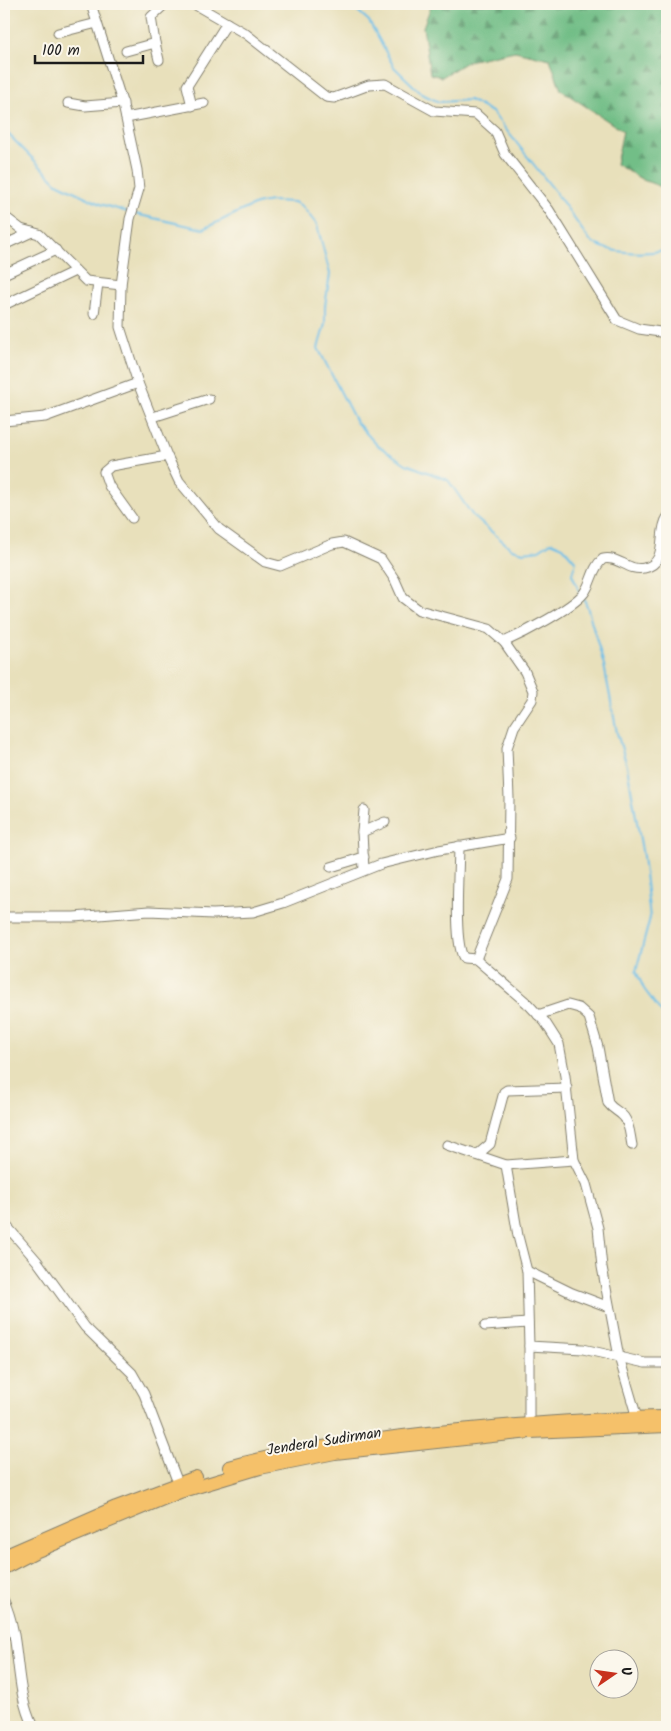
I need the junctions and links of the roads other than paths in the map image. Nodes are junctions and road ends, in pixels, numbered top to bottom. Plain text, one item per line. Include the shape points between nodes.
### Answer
1 (91, 4) edge
2 (165, 4) edge
3 (194, 4) edge
4 (97, 23) junction
5 (227, 23) junction
6 (58, 32) dead end
7 (155, 43) junction
8 (126, 51) dead end
9 (159, 60) dead end
10 (123, 103) junction
11 (204, 103) dead end
12 (68, 104) dead end
13 (192, 106) junction
14 (126, 118) junction
15 (4, 216) edge
16 (32, 232) junction
17 (4, 245) edge
18 (56, 250) junction
19 (75, 271) junction
20 (4, 274) edge
21 (98, 283) junction
22 (122, 285) junction
23 (4, 305) edge
24 (94, 314) dead end
25 (667, 332) edge
26 (138, 383) junction
27 (209, 399) dead end
28 (152, 417) junction
29 (4, 421) edge
30 (167, 456) junction
31 (132, 518) dead end
32 (667, 518) edge
33 (664, 543) edge
34 (504, 642) junction
35 (364, 810) dead end
36 (385, 822) dead end
37 (362, 832) junction
38 (510, 838) junction
39 (459, 846) junction
40 (364, 856) junction
41 (331, 867) dead end
42 (364, 870) junction
43 (4, 917) edge
44 (476, 959) junction
45 (538, 1015) junction
46 (567, 1088) junction
47 (446, 1145) dead end
48 (632, 1146) dead end
49 (477, 1155) junction
50 (574, 1160) junction
51 (506, 1165) junction
52 (4, 1223) edge
53 (527, 1271) junction
54 (609, 1307) junction
55 (528, 1323) junction
56 (485, 1326) dead end
57 (530, 1346) junction
58 (619, 1357) junction
59 (667, 1363) edge
60 (667, 1417) edge
61 (637, 1418) junction
62 (529, 1422) junction
63 (667, 1426) edge
64 (178, 1483) junction
65 (4, 1556) edge
66 (4, 1568) edge
67 (4, 1601) edge
68 (33, 1727) edge

1 - 4 street
2 - 7 street via 152,16
3 - 5 street
4 - 6 street
4 - 10 street
5 - 13 street via 187,86
5 - 25 street via 260,44 326,97 334,98 369,85 385,84 434,111 476,114 495,131 510,161 549,210 617,320 639,329
7 - 8 street
7 - 9 street
10 - 12 street
10 - 14 street
11 - 13 street
13 - 14 street
14 - 22 street via 139,189 130,219
15 - 16 street via 20,229
16 - 17 street
16 - 18 street via 39,234
18 - 19 street
18 - 20 street
19 - 21 street via 86,281
19 - 23 street
21 - 22 street
21 - 24 street
22 - 26 street via 120,327
26 - 28 street
26 - 29 street via 45,416
27 - 28 street
28 - 30 street
30 - 31 street via 111,466 104,472 109,486
30 - 34 street via 184,488 219,529 264,562 280,566 344,542 384,562 403,598 411,605 419,610 486,627
32 - 33 street
33 - 34 street via 658,557 644,568 635,569 612,559 603,559 582,595 531,629
34 - 38 street via 525,672 533,691 532,700 511,732 507,748
35 - 37 street
36 - 37 street
37 - 40 street
38 - 39 street
38 - 44 street via 507,884
39 - 42 street
39 - 44 street via 458,925 462,953 464,958
40 - 41 street
40 - 42 street
42 - 43 street via 253,912 149,911
44 - 45 street
45 - 46 street via 559,1044
45 - 48 street via 568,1005 579,1008 589,1017 608,1103 623,1116
46 - 49 street via 504,1092 490,1144
46 - 50 street
47 - 49 street
49 - 51 street
50 - 51 street
50 - 54 street via 586,1184 598,1228
51 - 53 street
52 - 64 street via 85,1327 132,1374 144,1394
53 - 54 street via 572,1294
53 - 55 street
54 - 58 street
55 - 56 street
55 - 57 street
57 - 58 street via 584,1350
57 - 62 street
58 - 59 street via 645,1363
58 - 61 street
60 - 61 highway
61 - 62 highway
62 - 64 highway via 292,1451
63 - 66 highway, Jenderal Sudirman via 530,1432 335,1453 260,1468 180,1492 43,1548
64 - 65 highway via 116,1506
67 - 68 street via 13,1636 22,1699

